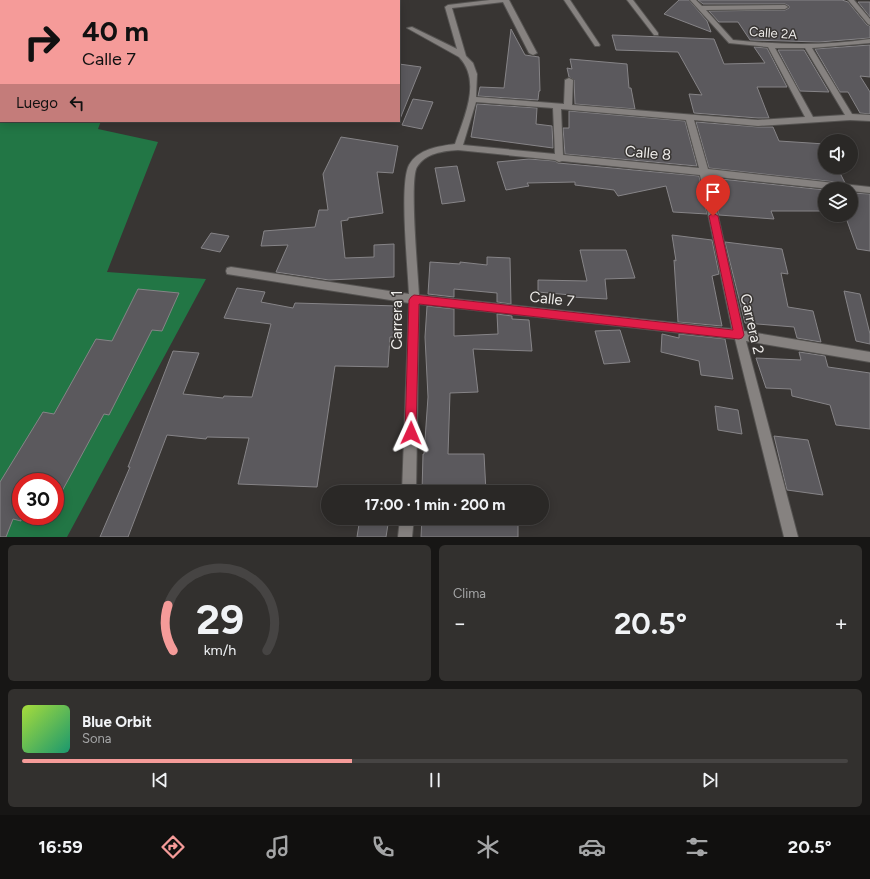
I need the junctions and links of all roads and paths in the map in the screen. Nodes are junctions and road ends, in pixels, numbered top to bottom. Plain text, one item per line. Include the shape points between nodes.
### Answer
1 (505, 0) edge
2 (567, 0) edge
3 (630, 0) edge
4 (693, 0) edge
5 (851, 0) edge
6 (786, 7) dead end
7 (700, 8) junction
8 (870, 23) edge
9 (410, 28) dead end
10 (656, 34) dead end
11 (870, 41) edge
12 (597, 46) dead end
13 (771, 46) junction
14 (808, 47) junction
15 (533, 53) dead end
16 (463, 56) junction
17 (569, 80) dead end
18 (472, 99) junction
19 (557, 106) junction
20 (568, 106) junction
21 (689, 117) junction
22 (850, 117) junction
23 (870, 118) edge
24 (810, 119) junction
25 (458, 148) junction
26 (425, 154) joint
27 (559, 159) junction
28 (704, 172) junction
29 (870, 190) edge
30 (231, 271) dead end
31 (414, 300) junction
32 (739, 335) junction
33 (870, 357) edge
34 (410, 485) edge
35 (406, 525) edge
36 (405, 537) edge
37 (791, 537) edge

1 - 15 street
1 - 16 street via 448,7
2 - 12 street
3 - 10 street
4 - 7 street, Calle 2A
5 - 8 street
6 - 7 street
7 - 13 street, Calle 2A via 731,42
9 - 16 street
11 - 14 street, Calle 2A
13 - 14 street, Calle 2A
13 - 24 street
14 - 22 street
16 - 18 street via 471,64 474,75
17 - 20 street
18 - 19 street
18 - 25 street
19 - 20 street
19 - 27 street
20 - 21 street
21 - 24 street via 758,123
21 - 28 street, Carrera 2
22 - 23 street
22 - 24 street
25 - 26 street, Calle 8 via 438,149
25 - 27 street, Calle 8
26 - 31 street, Carrera 1 via 413,166 410,177
27 - 28 street, Calle 8
28 - 29 street, Calle 8
28 - 32 street, Carrera 2
30 - 31 street, Calle 7
31 - 32 street, Calle 7
31 - 34 street, Carrera 1
32 - 33 street, Calle 7
32 - 37 street, Carrera 2
35 - 36 street

